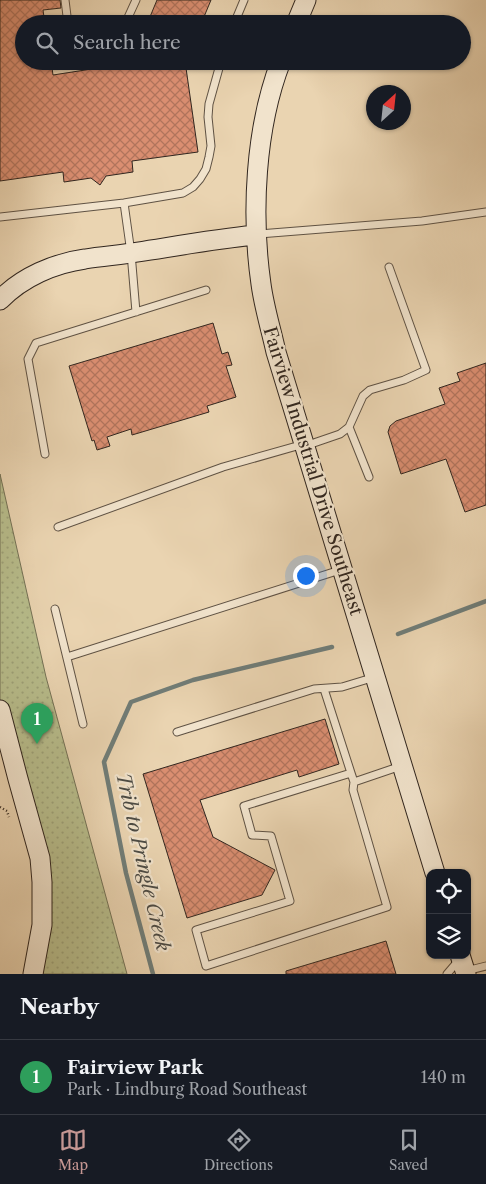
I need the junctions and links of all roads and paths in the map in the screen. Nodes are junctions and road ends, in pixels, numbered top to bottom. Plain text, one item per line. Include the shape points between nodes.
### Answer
1 (65, 0) edge
2 (136, 0) edge
3 (244, 0) edge
4 (306, 0) edge
5 (67, 15) edge
6 (129, 15) edge
7 (238, 15) edge
8 (300, 15) edge
9 (218, 70) edge
10 (275, 70) edge
11 (124, 203) junction
12 (486, 212) edge
13 (0, 217) edge
14 (256, 235) junction
15 (131, 254) junction
16 (389, 267) dead end
17 (206, 290) dead end
18 (0, 300) edge
19 (136, 312) junction
20 (349, 427) junction
21 (305, 445) junction
22 (45, 454) dead end
23 (369, 478) dead end
24 (58, 527) dead end
25 (342, 570) junction
26 (55, 609) dead end
27 (67, 657) junction
28 (375, 677) junction
29 (324, 688) junction
30 (0, 710) edge
31 (83, 724) dead end
32 (177, 732) dead end
33 (402, 766) junction
34 (351, 772) junction
35 (354, 782) junction
36 (0, 807) edge
37 (9, 817) dead end
38 (434, 869) edge
39 (463, 965) edge
40 (486, 966) edge
41 (33, 974) edge
42 (447, 974) edge

1 - 5 lane
2 - 6 lane
3 - 7 lane
4 - 8 main road
9 - 11 lane via 209,104 211,146 206,169 200,179 183,193
10 - 14 main road, Fairview Industrial Drive Southeast via 256,186
11 - 13 lane
11 - 15 lane
12 - 14 lane via 422,221
14 - 15 main road
14 - 21 main road, Fairview Industrial Drive Southeast via 266,310
15 - 18 main road via 61,264 18,285
15 - 19 lane
16 - 20 lane via 426,370 370,390
17 - 19 lane
19 - 22 lane via 36,343 28,359
20 - 21 lane via 340,434
20 - 23 lane
21 - 24 lane via 223,467
21 - 25 main road, Fairview Industrial Drive Southeast
25 - 27 lane
25 - 28 main road, Fairview Industrial Drive Southeast
26 - 27 lane
27 - 31 lane
28 - 29 lane
28 - 33 main road, Fairview Industrial Drive Southeast
29 - 32 lane
29 - 34 lane
30 - 41 main road via 40,858 42,925
33 - 35 lane
33 - 38 main road, Fairview Industrial Drive Southeast
34 - 35 lane
34 - 35 lane via 244,806 252,835 271,836 290,901 196,930 206,966 387,908 352,790
36 - 37 path via 7,811
39 - 40 lane
39 - 42 lane

